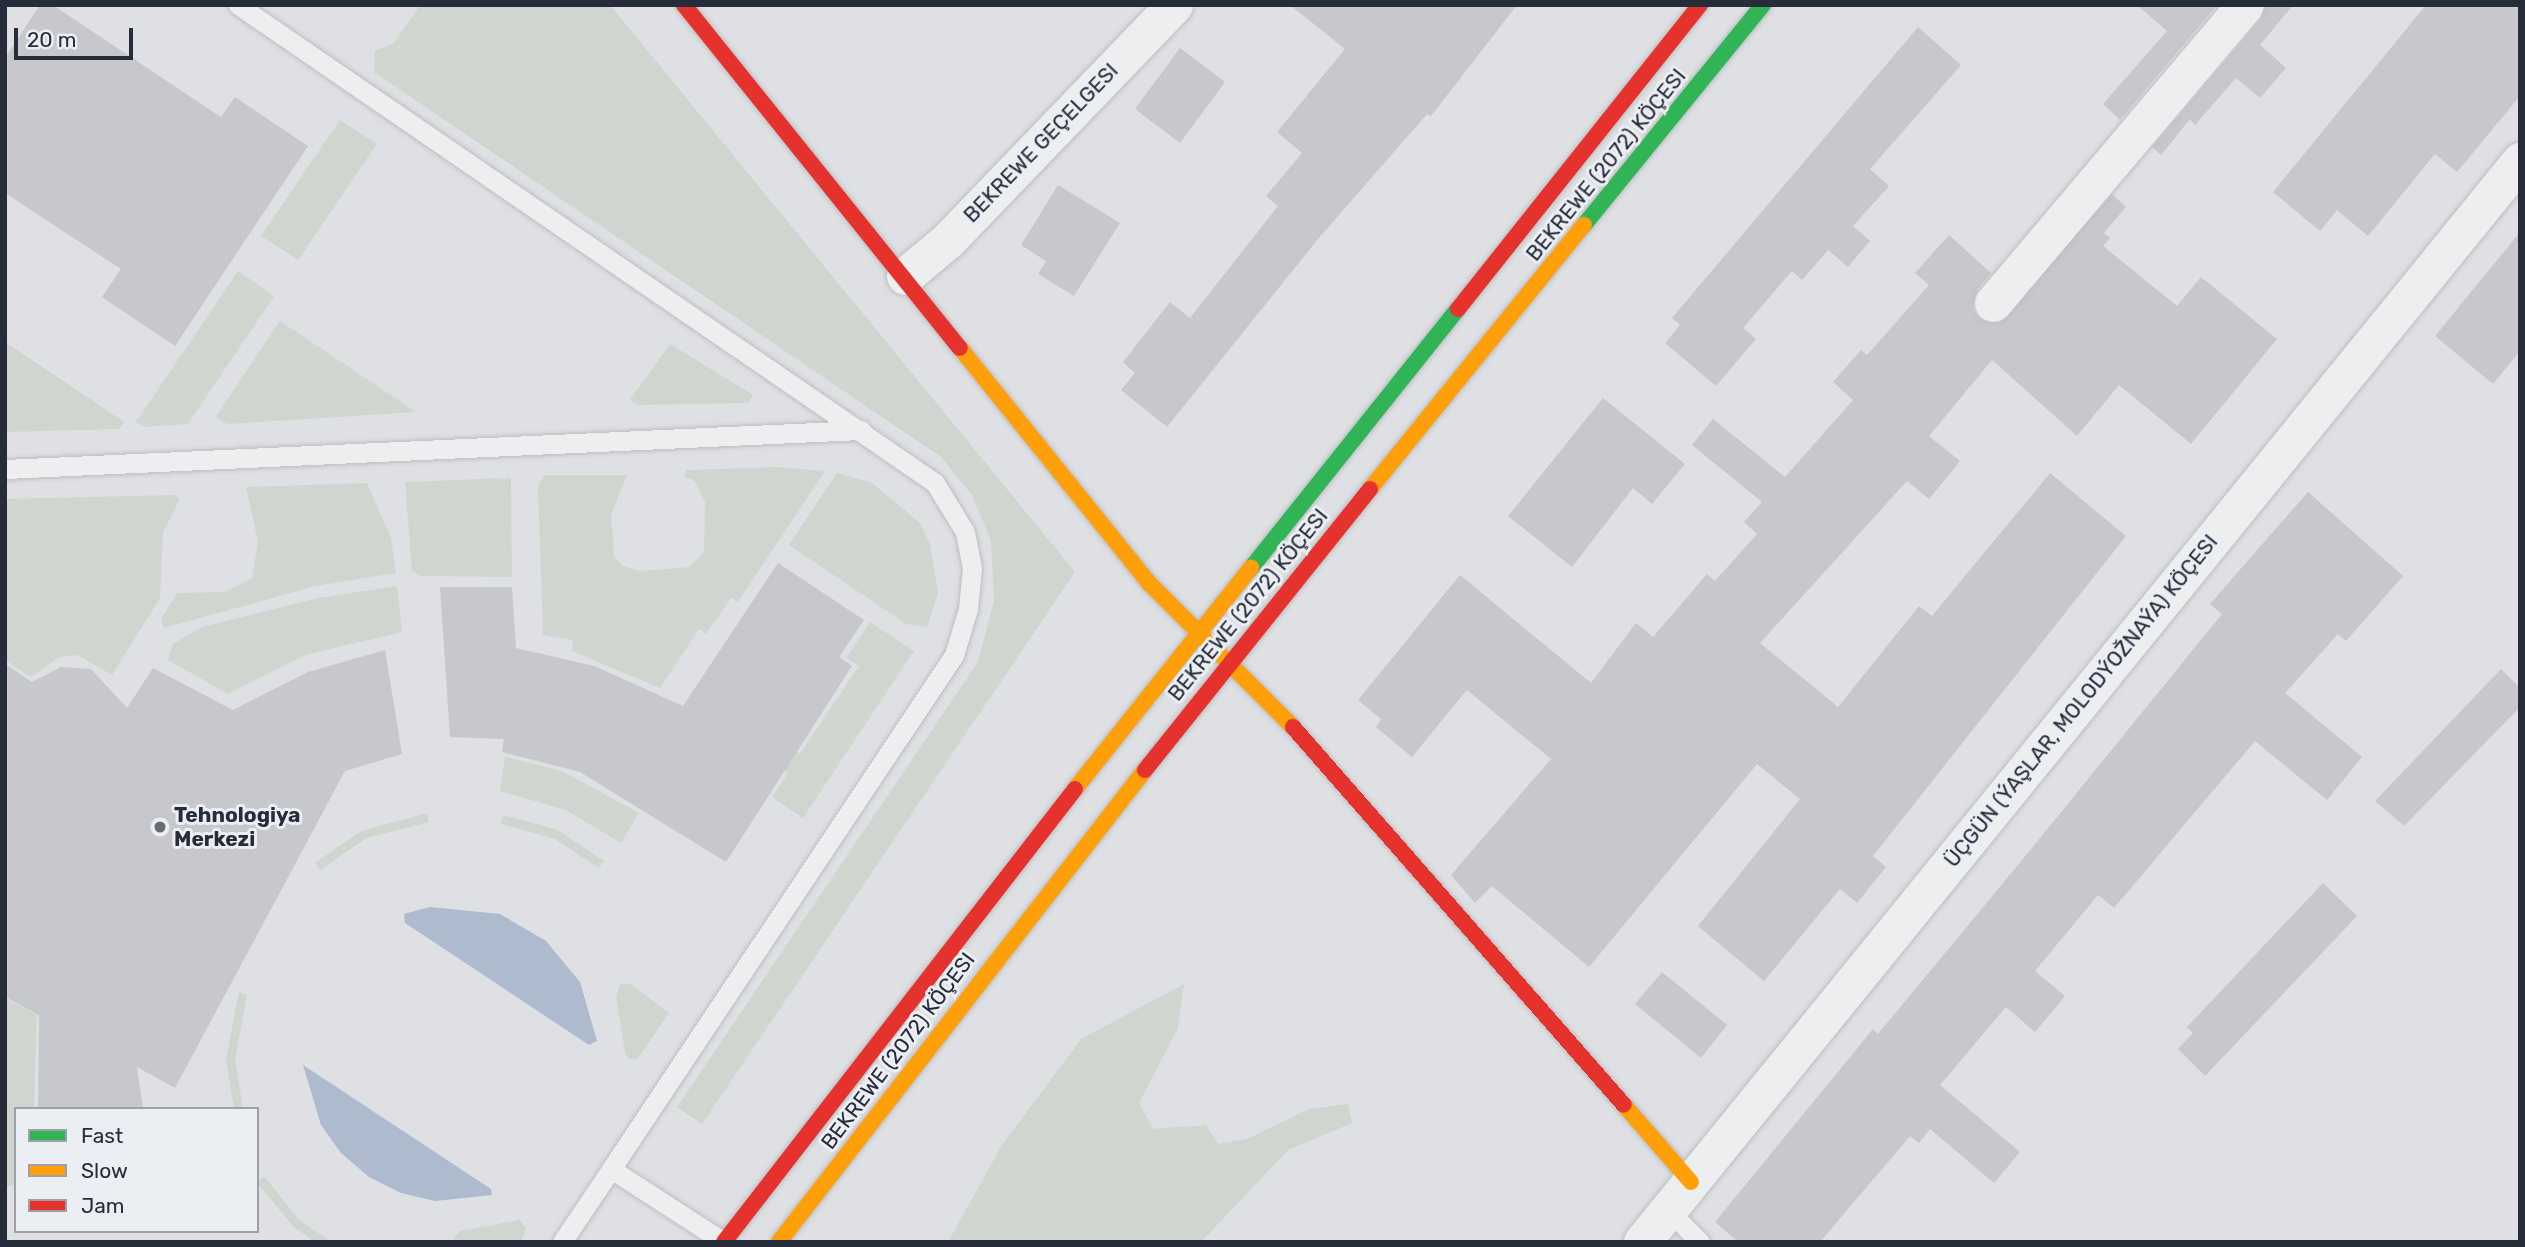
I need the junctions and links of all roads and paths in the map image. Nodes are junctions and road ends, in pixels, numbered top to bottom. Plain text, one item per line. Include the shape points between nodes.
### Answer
1 (238, 5) edge
2 (684, 5) edge
3 (1174, 5) edge
4 (1700, 5) edge
5 (1763, 5) edge
6 (2245, 5) edge
7 (2520, 160) edge
8 (905, 276) junction
9 (1993, 303) dead end
10 (861, 430) junction
11 (5, 469) edge
12 (1198, 632) junction
13 (1229, 662) junction
14 (611, 1169) junction
15 (1691, 1182) junction
16 (1668, 1210) junction
17 (562, 1242) edge
18 (724, 1242) edge
19 (779, 1242) edge
20 (1642, 1242) edge
21 (1700, 1242) edge

1 - 10 lane
2 - 8 main road
3 - 8 street, BEKREWE GEÇELGESI via 948,240
4 - 12 main road, BEKREWE (2072) KÖÇESI
5 - 13 main road, BEKREWE (2072) KÖÇESI
6 - 9 street
7 - 15 street, ÜÇGÜN (ÝAŞLAR, MOLODÝOŽNAÝA) KÖÇESI
8 - 12 main road via 1149,583
10 - 11 lane
10 - 14 lane via 935,483 965,532 972,568 954,655
12 - 13 main road
12 - 18 main road, BEKREWE (2072) KÖÇESI
13 - 15 main road via 1267,698
13 - 19 main road, BEKREWE (2072) KÖÇESI
14 - 17 lane
14 - 18 lane
15 - 16 street, ÜÇGÜN (ÝAŞLAR, MOLODÝOŽNAÝA) KÖÇESI
16 - 20 street, ÜÇGÜN (ÝAŞLAR, MOLODÝOŽNAÝA) KÖÇESI
16 - 21 lane

